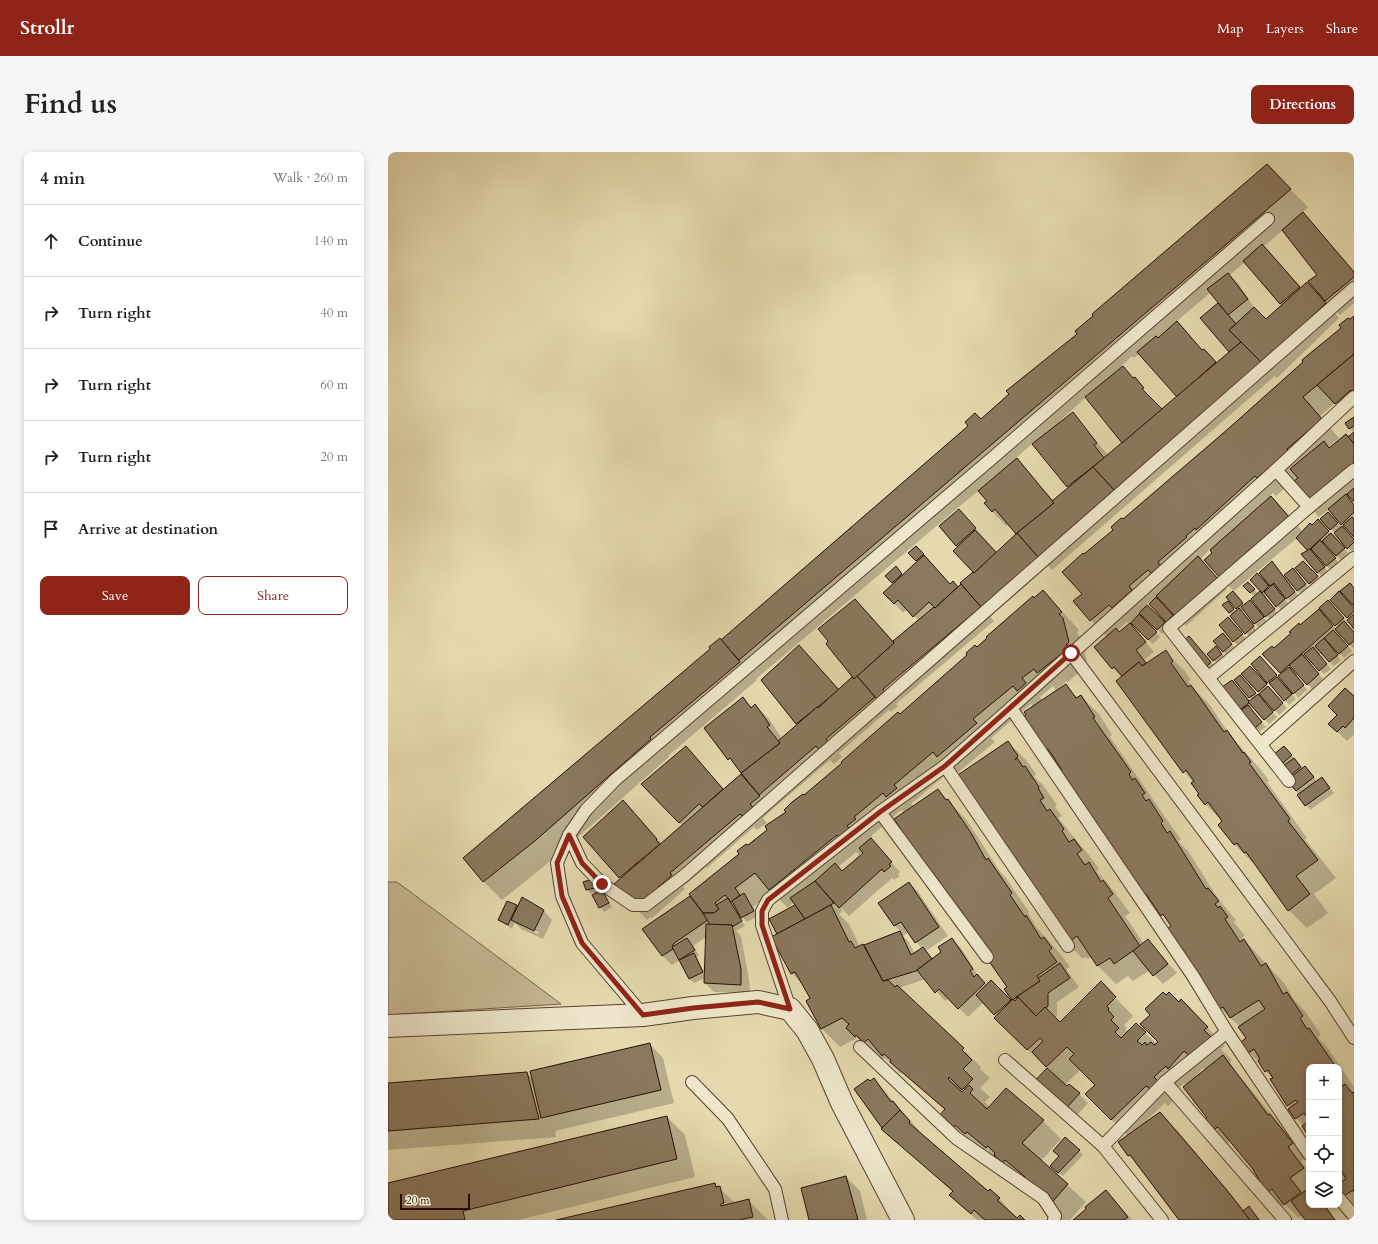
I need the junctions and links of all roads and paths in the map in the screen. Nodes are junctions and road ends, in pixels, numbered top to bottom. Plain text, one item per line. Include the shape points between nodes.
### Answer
1 (1268, 219) dead end
2 (1354, 288) edge
3 (1354, 397) edge
4 (1276, 470) junction
5 (1354, 470) edge
6 (1309, 507) junction
7 (1354, 558) edge
8 (1071, 653) junction
9 (1354, 661) edge
10 (1209, 677) junction
11 (1011, 708) junction
12 (1261, 744) junction
13 (945, 766) junction
14 (1289, 781) dead end
15 (880, 812) junction
16 (569, 835) junction
17 (1068, 946) dead end
18 (987, 957) dead end
19 (790, 1009) junction
20 (643, 1015) junction
21 (388, 1026) edge
22 (1227, 1032) junction
23 (1354, 1038) edge
24 (860, 1047) dead end
25 (1005, 1060) dead end
26 (692, 1082) dead end
27 (1165, 1082) junction
28 (1103, 1146) junction
29 (1306, 1150) edge
30 (1342, 1202) edge
31 (1354, 1216) edge
32 (782, 1220) edge
33 (903, 1220) edge
34 (1054, 1220) edge
35 (1162, 1220) edge
36 (1285, 1220) edge

1 - 16 lane via 615,780 586,810
2 - 16 lane via 691,870 646,905 633,905 602,884 582,863
3 - 4 lane
4 - 6 lane
4 - 8 lane
5 - 6 lane
6 - 10 lane via 1170,628
7 - 10 lane
8 - 11 lane
8 - 23 lane via 1330,1000
9 - 12 lane
10 - 12 lane
11 - 13 lane
11 - 22 lane via 1193,976
12 - 14 lane
13 - 15 lane
13 - 17 lane
15 - 18 lane
15 - 19 lane via 768,900 762,911 762,925
16 - 20 lane via 557,863 562,896 582,943
19 - 20 street via 758,1002
19 - 33 street via 813,1041
20 - 21 street
22 - 27 lane
22 - 29 lane
24 - 34 lane via 956,1138 1043,1198 1055,1216
25 - 28 lane
26 - 32 lane via 728,1119 775,1189
27 - 28 lane
27 - 36 lane
28 - 35 lane
30 - 31 lane

